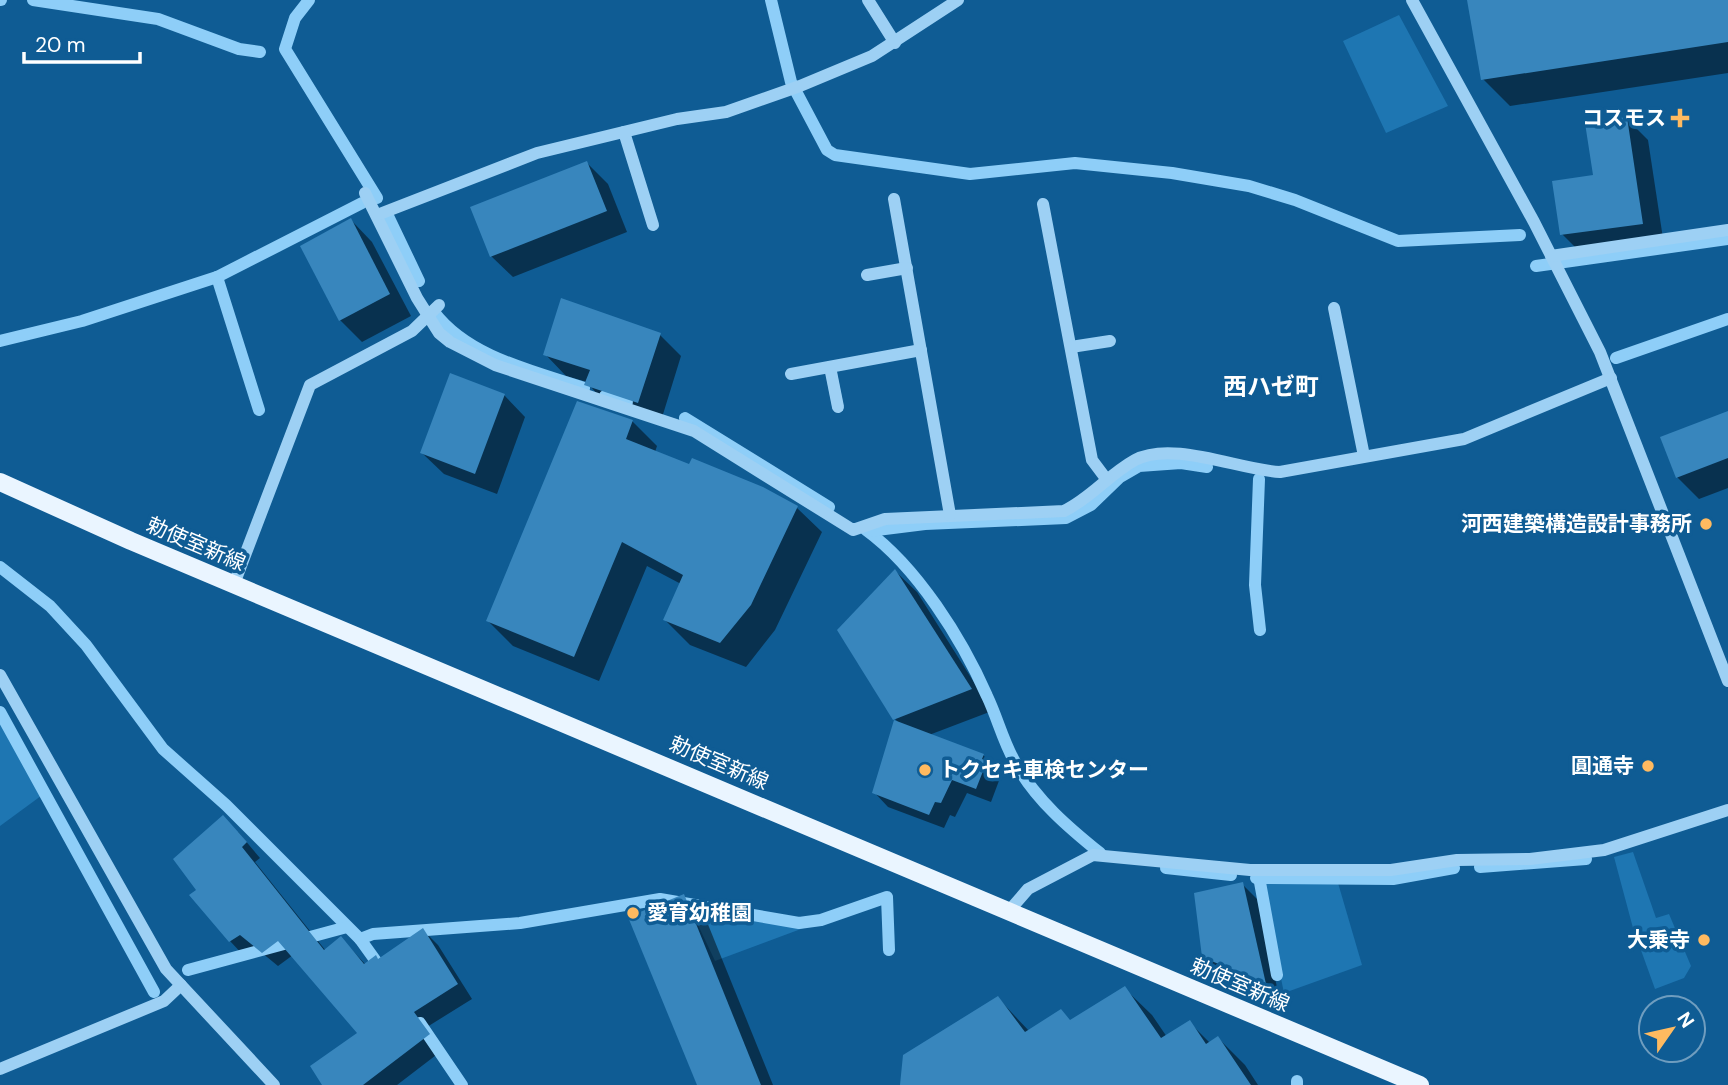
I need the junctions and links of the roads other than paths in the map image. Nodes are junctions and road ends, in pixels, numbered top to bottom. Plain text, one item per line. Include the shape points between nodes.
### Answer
1 (868, 0) edge
2 (958, 0) edge
3 (1412, 0) edge
4 (895, 43) junction
5 (624, 132) junction
6 (365, 193) dead end
7 (894, 199) dead end
8 (1044, 204) dead end
9 (377, 215) junction
10 (653, 225) dead end
11 (1728, 230) edge
12 (1551, 256) junction
13 (907, 268) junction
14 (867, 275) dead end
15 (439, 305) dead end
16 (1334, 308) dead end
17 (428, 316) junction
18 (1110, 341) dead end
19 (1071, 347) junction
20 (921, 350) junction
21 (830, 367) junction
22 (791, 374) dead end
23 (1611, 379) junction
24 (838, 407) dead end
25 (1364, 456) junction
26 (1107, 480) junction
27 (0, 482) edge
28 (950, 515) junction
29 (234, 584) junction
30 (0, 675) edge
31 (1728, 681) edge
32 (1728, 810) edge
33 (1009, 911) junction
34 (181, 985) junction
35 (0, 1069) edge
36 (274, 1085) edge
37 (1420, 1085) edge

1 - 4 street
2 - 4 street
3 - 12 street
4 - 5 street via 845,69 726,112
5 - 9 street via 537,153
5 - 10 street
6 - 9 street
7 - 13 street
8 - 19 street
9 - 17 street
11 - 12 street
12 - 23 street
13 - 14 street
13 - 20 street
15 - 17 street
16 - 25 street
17 - 28 street via 450,342 495,365 694,431 853,530 885,520
17 - 29 street via 412,331 310,385
18 - 19 street
19 - 26 street via 1092,460
20 - 21 street
20 - 28 street
21 - 22 street
21 - 24 street
23 - 25 street via 1464,439
23 - 31 street
25 - 26 street via 1280,472 1225,461 1153,455 1138,459
26 - 28 street via 1086,500 1064,511
27 - 29 main road, 勅使室新線
29 - 33 main road, 勅使室新線
30 - 34 street via 166,969
32 - 33 street via 1604,850 1530,859 1457,860 1391,870 1250,870 1093,855 1028,889
33 - 37 main road, 勅使室新線
34 - 35 street via 164,1001
34 - 36 street

